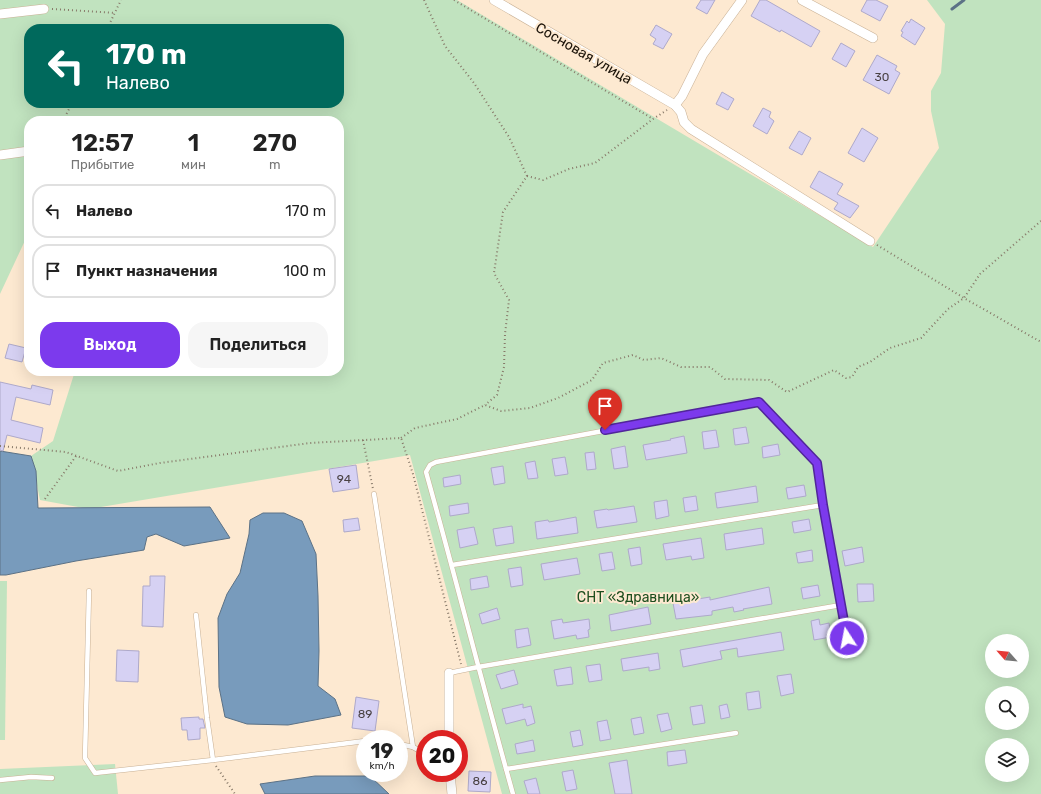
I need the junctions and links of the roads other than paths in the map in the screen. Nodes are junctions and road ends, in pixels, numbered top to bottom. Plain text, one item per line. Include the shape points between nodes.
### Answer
1 (494, 0) edge
2 (742, 0) edge
3 (802, 0) edge
4 (44, 9) road end
5 (0, 14) edge
6 (873, 38) dead end
7 (675, 105) junction
8 (24, 152) edge
9 (0, 155) edge
10 (870, 241) road end
11 (374, 494) road end
12 (823, 505) junction
13 (452, 565) junction
14 (89, 591) dead end
15 (840, 605) junction
16 (196, 615) dead end
17 (847, 638) dead end
18 (478, 667) junction
19 (449, 673) joint
20 (449, 730) edge
21 (736, 733) dead end
22 (356, 741) edge
23 (408, 746) edge
24 (413, 747) junction
25 (416, 749) edge
26 (212, 760) junction
27 (506, 769) junction
28 (52, 778) dead end
29 (0, 780) edge
30 (451, 782) edge
31 (452, 794) edge
32 (513, 794) edge

1 - 7 street, Сосновая улица
2 - 7 street via 703,54
3 - 6 street
4 - 5 street
7 - 10 street via 691,129
8 - 9 street
11 - 24 lane
12 - 13 lane
12 - 13 lane via 817,463 759,402 430,465 426,472
12 - 15 lane
13 - 18 lane
14 - 26 lane via 85,758 95,773
15 - 17 lane
15 - 18 lane
16 - 26 lane
18 - 19 lane
18 - 27 lane
19 - 20 street
21 - 27 lane
22 - 26 lane
23 - 24 lane
24 - 25 lane
27 - 32 lane
28 - 29 lane
30 - 31 street

